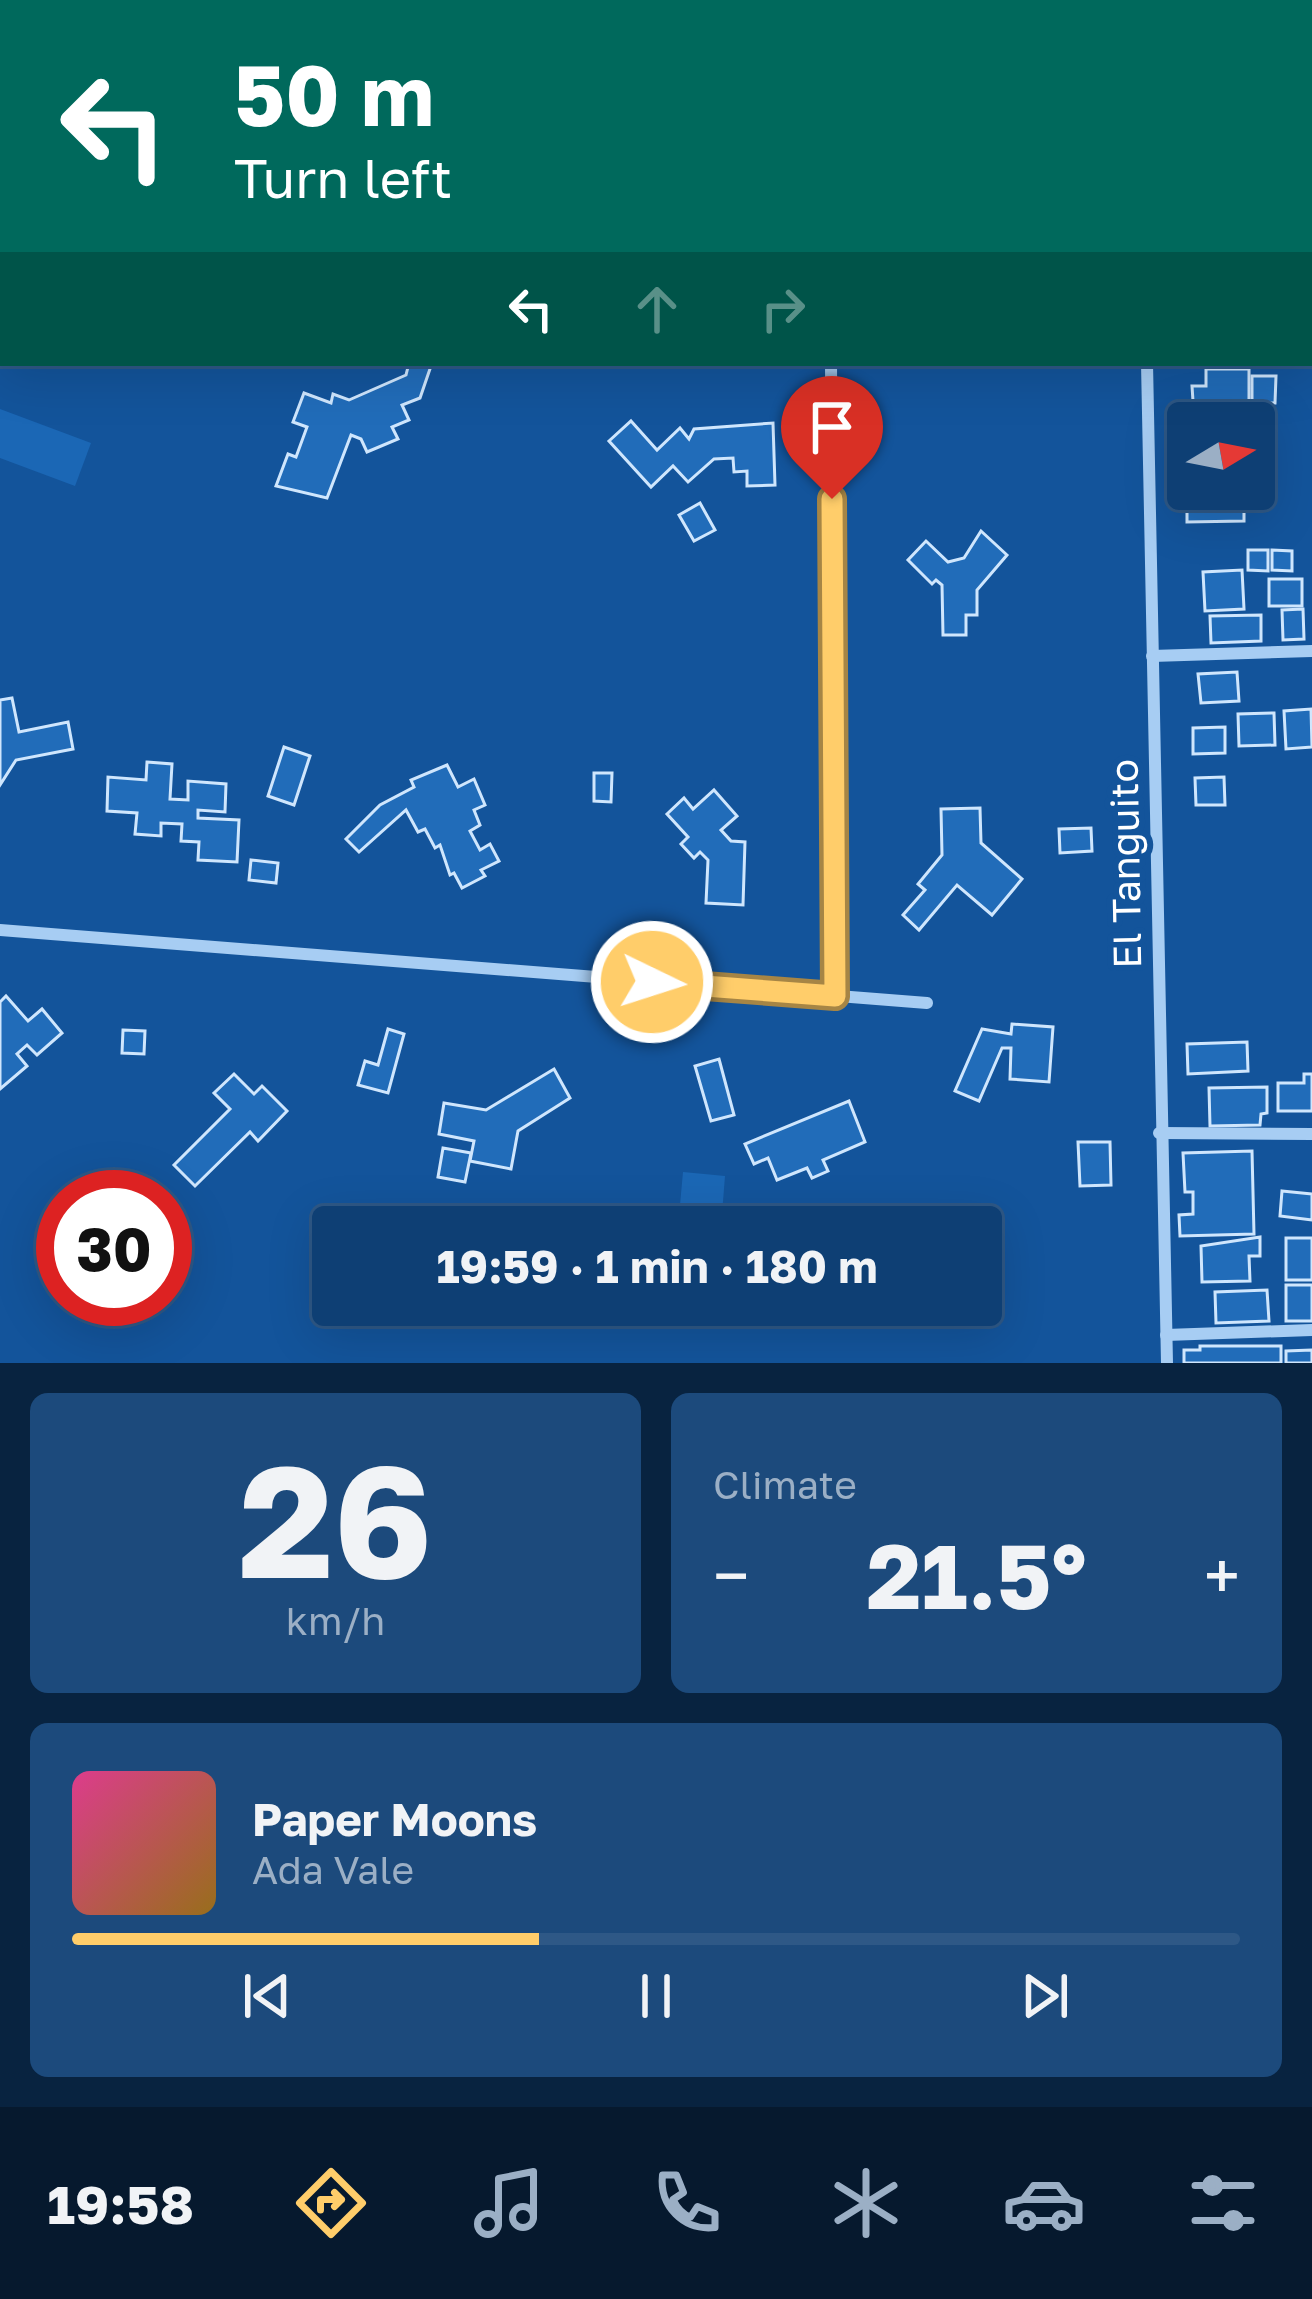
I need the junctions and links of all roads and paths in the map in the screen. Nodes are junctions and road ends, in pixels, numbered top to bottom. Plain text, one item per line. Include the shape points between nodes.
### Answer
1 (831, 366) edge
2 (1147, 366) edge
3 (1312, 651) edge
4 (1152, 656) junction
5 (0, 930) edge
6 (835, 996) junction
7 (927, 1003) dead end
8 (1160, 1133) junction
9 (1312, 1134) edge
10 (1312, 1330) edge
11 (1166, 1335) junction
12 (1167, 1363) edge

1 - 6 street
2 - 4 street, El Tanguito
3 - 4 street
4 - 8 street, El Tanguito
5 - 6 street
6 - 7 street
8 - 9 street
8 - 11 street, El Tanguito
10 - 11 street
11 - 12 street, El Tanguito

